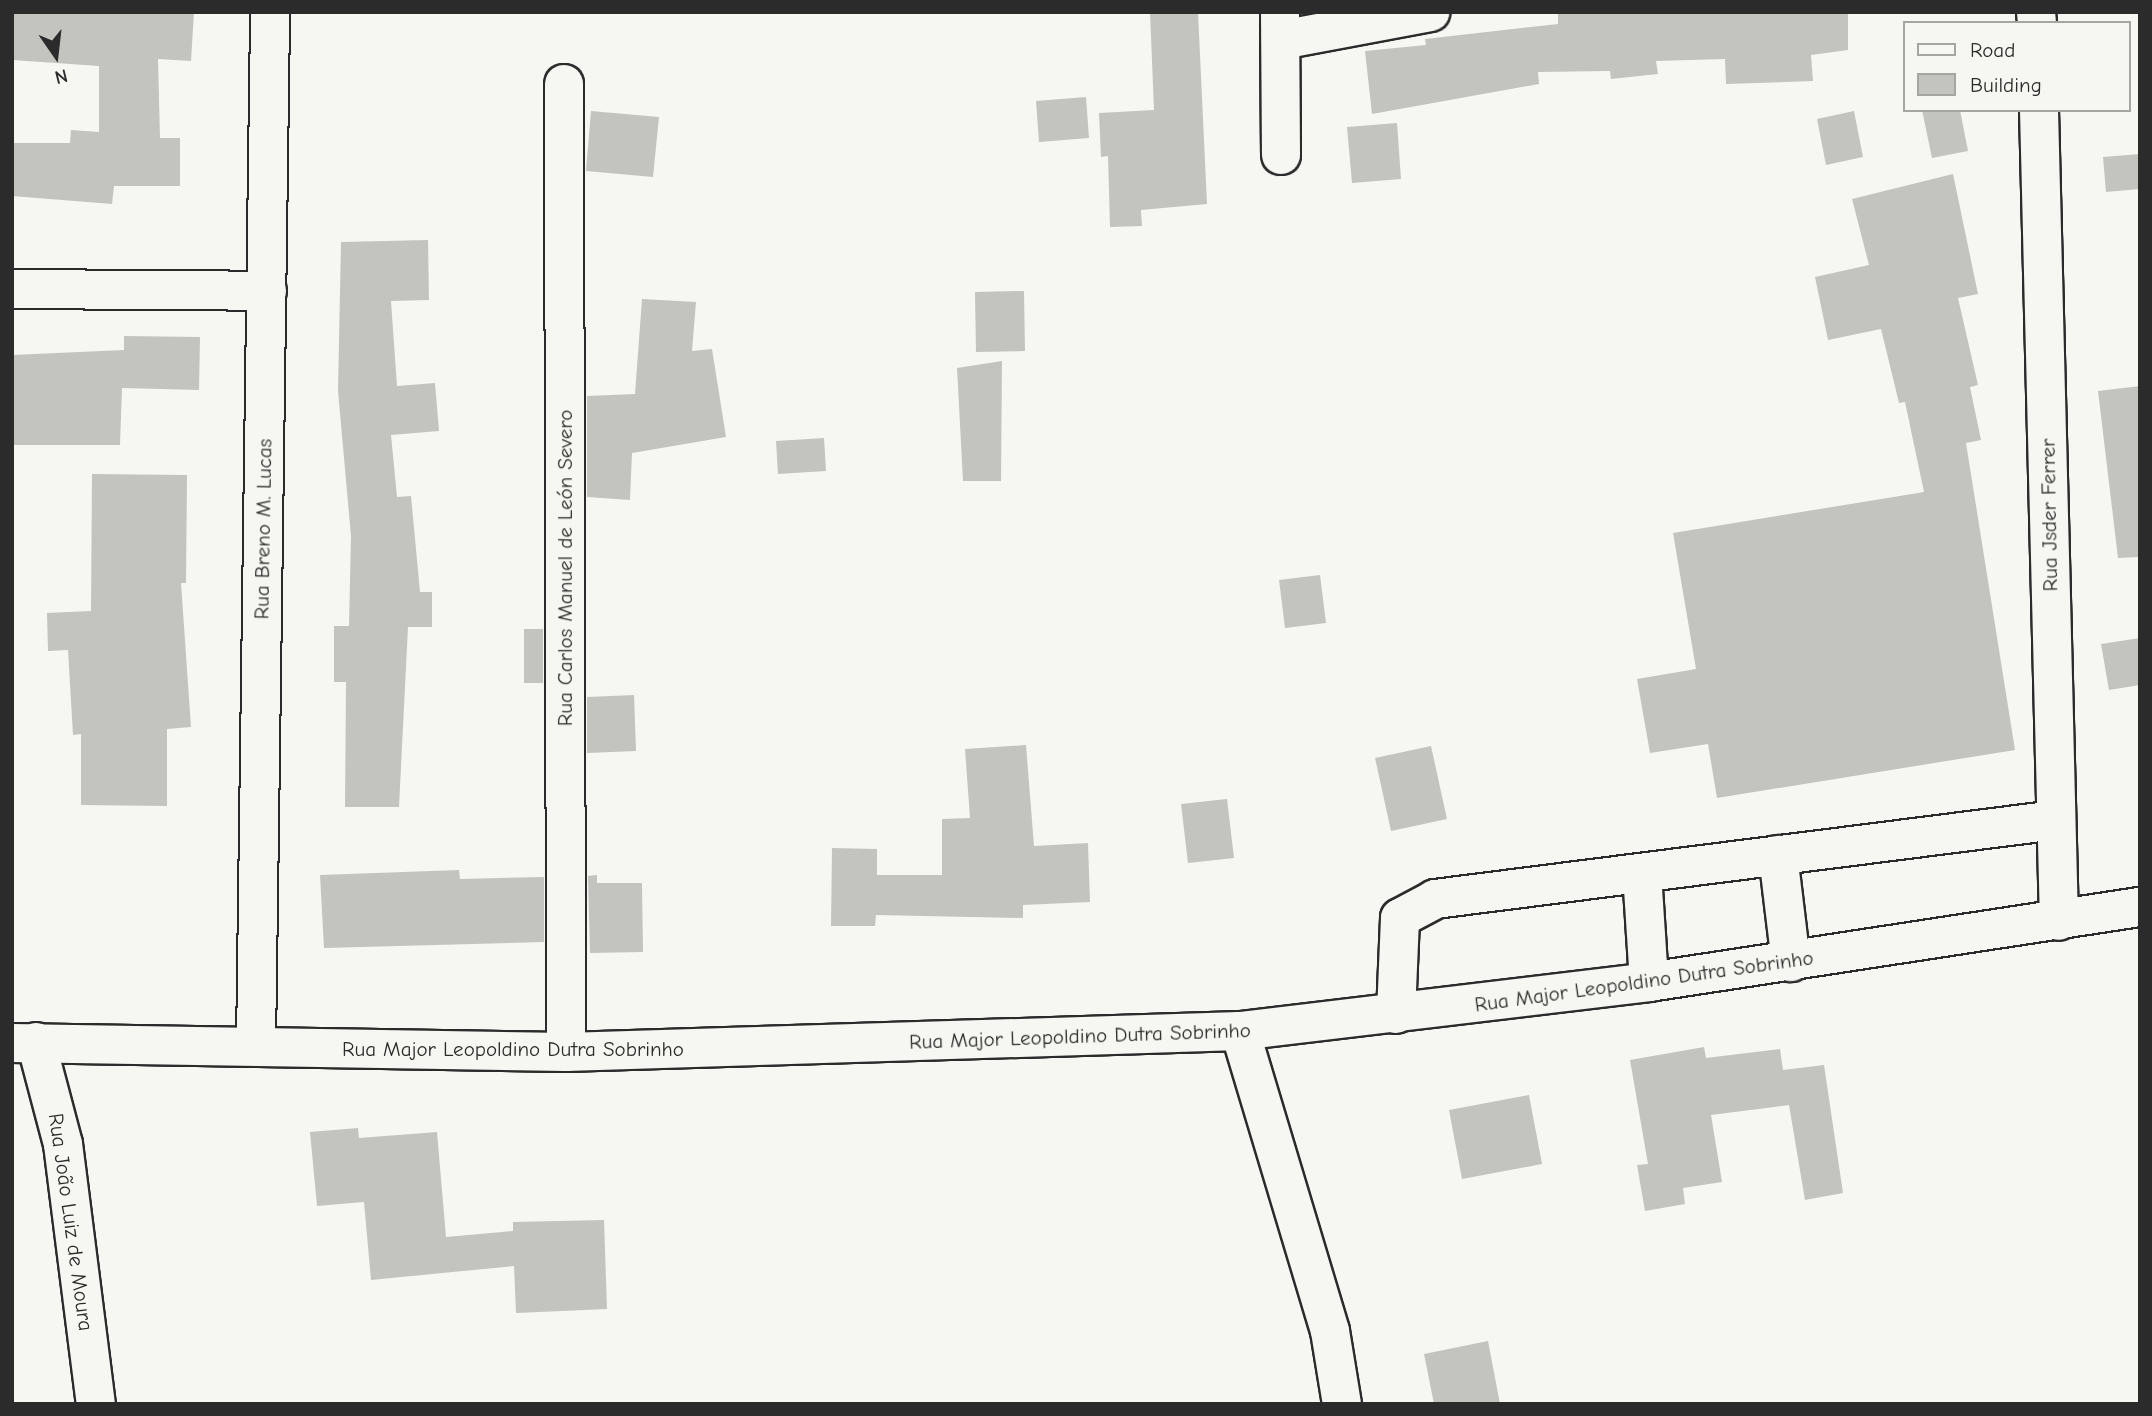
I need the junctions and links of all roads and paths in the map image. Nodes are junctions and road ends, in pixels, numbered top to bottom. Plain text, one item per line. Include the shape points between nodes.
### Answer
1 (270, 12) edge
2 (1430, 12) edge
3 (1281, 26) edge
4 (564, 84) dead end
5 (2039, 112) edge
6 (1281, 155) dead end
7 (12, 289) edge
8 (267, 291) junction
9 (2056, 820) junction
10 (1778, 855) junction
11 (1642, 873) junction
12 (2140, 907) edge
13 (2059, 920) junction
14 (1791, 962) junction
15 (1649, 982) junction
16 (1396, 1014) junction
17 (1240, 1031) junction
18 (24, 1042) edge
19 (256, 1046) junction
20 (566, 1052) junction
21 (96, 1404) edge
22 (1342, 1404) edge

1 - 8 street, Rua Breno M. Lucas
2 - 3 street
3 - 6 street
4 - 20 street, Rua Carlos Manuel de León Severo
5 - 9 street, Rua Jsder Ferrer
7 - 8 street
8 - 19 street, Rua Breno M. Lucas
9 - 10 street
9 - 13 street, Rua Jsder Ferrer
10 - 11 street
10 - 14 street
11 - 15 street
11 - 16 street via 1415,906 1400,918
12 - 13 street, Rua Major Leopoldino Dutra Sobrinho
13 - 14 street, Rua Major Leopoldino Dutra Sobrinho
14 - 15 street, Rua Major Leopoldino Dutra Sobrinho
15 - 16 street, Rua Major Leopoldino Dutra Sobrinho
16 - 17 street, Rua Major Leopoldino Dutra Sobrinho
17 - 20 street, Rua Major Leopoldino Dutra Sobrinho
17 - 22 street via 1330,1331
18 - 19 street, Rua Major Leopoldino Dutra Sobrinho
18 - 21 street, Rua João Luiz de Moura via 63,1144
19 - 20 street, Rua Major Leopoldino Dutra Sobrinho

